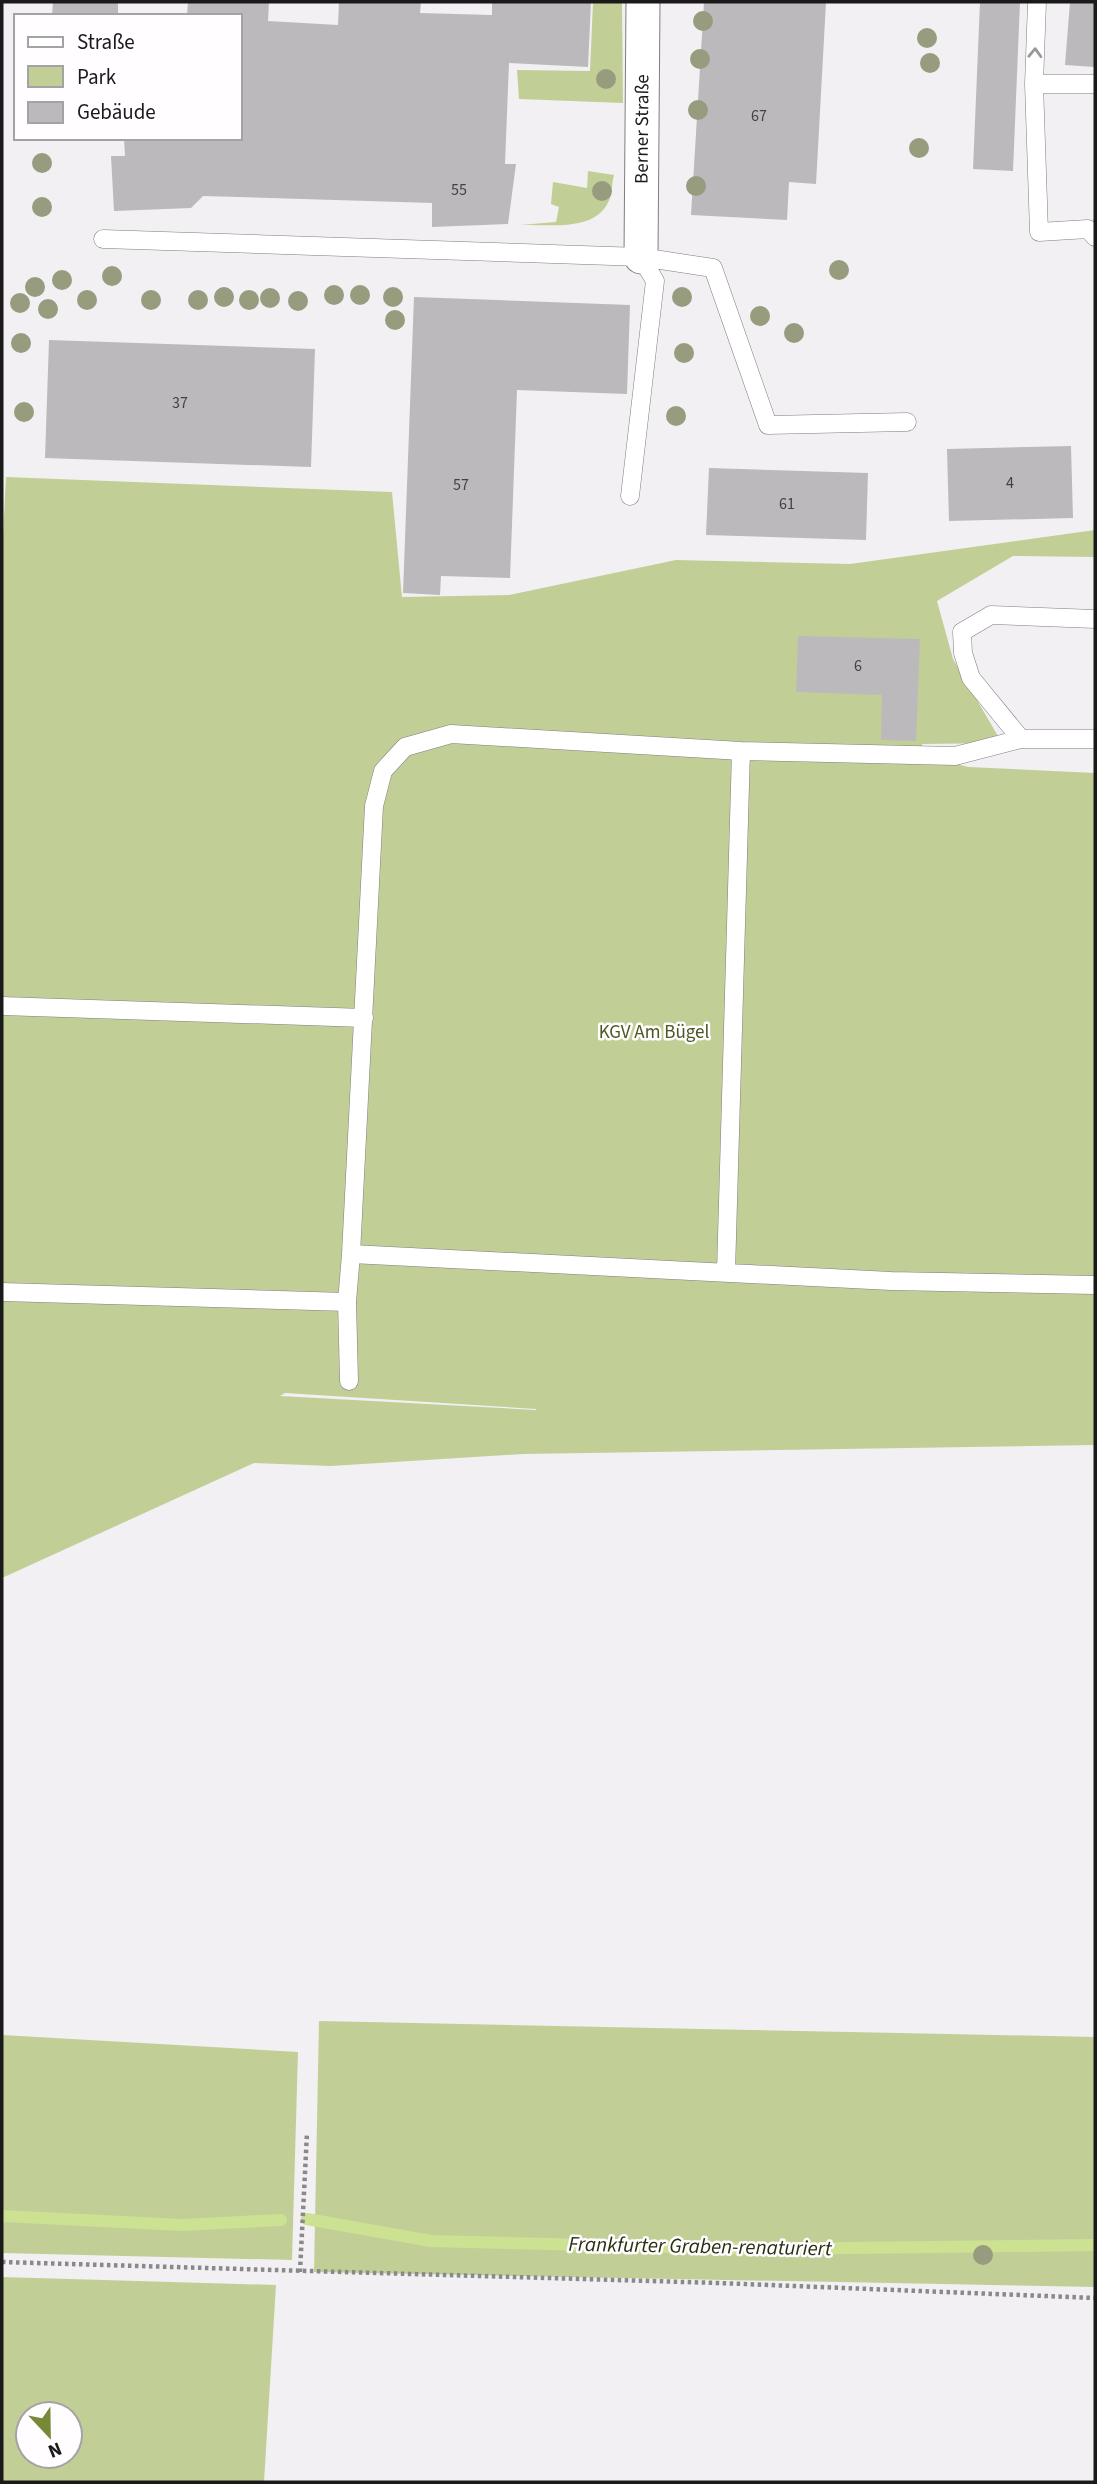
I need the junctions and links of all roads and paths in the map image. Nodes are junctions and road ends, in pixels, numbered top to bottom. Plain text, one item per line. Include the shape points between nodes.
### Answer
1 (643, 2) edge
2 (1037, 2) edge
3 (1095, 83) edge
4 (1034, 84) junction
5 (1095, 237) edge
6 (103, 239) dead end
7 (641, 257) junction
8 (907, 422) dead end
9 (630, 496) dead end
10 (1095, 619) edge
11 (1021, 739) junction
12 (1095, 739) edge
13 (741, 751) junction
14 (2, 1006) edge
15 (364, 1018) junction
16 (351, 1254) junction
17 (726, 1272) junction
18 (1095, 1285) edge
19 (2, 1292) edge
20 (347, 1302) junction
21 (349, 1381) dead end
22 (307, 2133) dead end
23 (2, 2262) edge
24 (300, 2272) junction
25 (1095, 2298) edge

1 - 7 street, Berner Straße
4 -> 2 lane
3 - 4 lane
4 - 5 lane via 1039,232 1088,229
6 - 7 lane
7 - 8 lane via 713,268 768,425
7 - 9 lane via 655,281
10 - 11 lane via 991,615 962,632 971,678
11 - 12 lane
11 - 13 lane via 955,757
13 - 15 lane via 451,734 405,747 383,771 374,807
13 - 17 lane
14 - 15 lane
15 - 16 lane
16 - 17 lane
16 - 20 lane
17 - 18 lane
19 - 20 lane
20 - 21 lane
22 - 24 path
23 - 24 path
24 - 25 path

